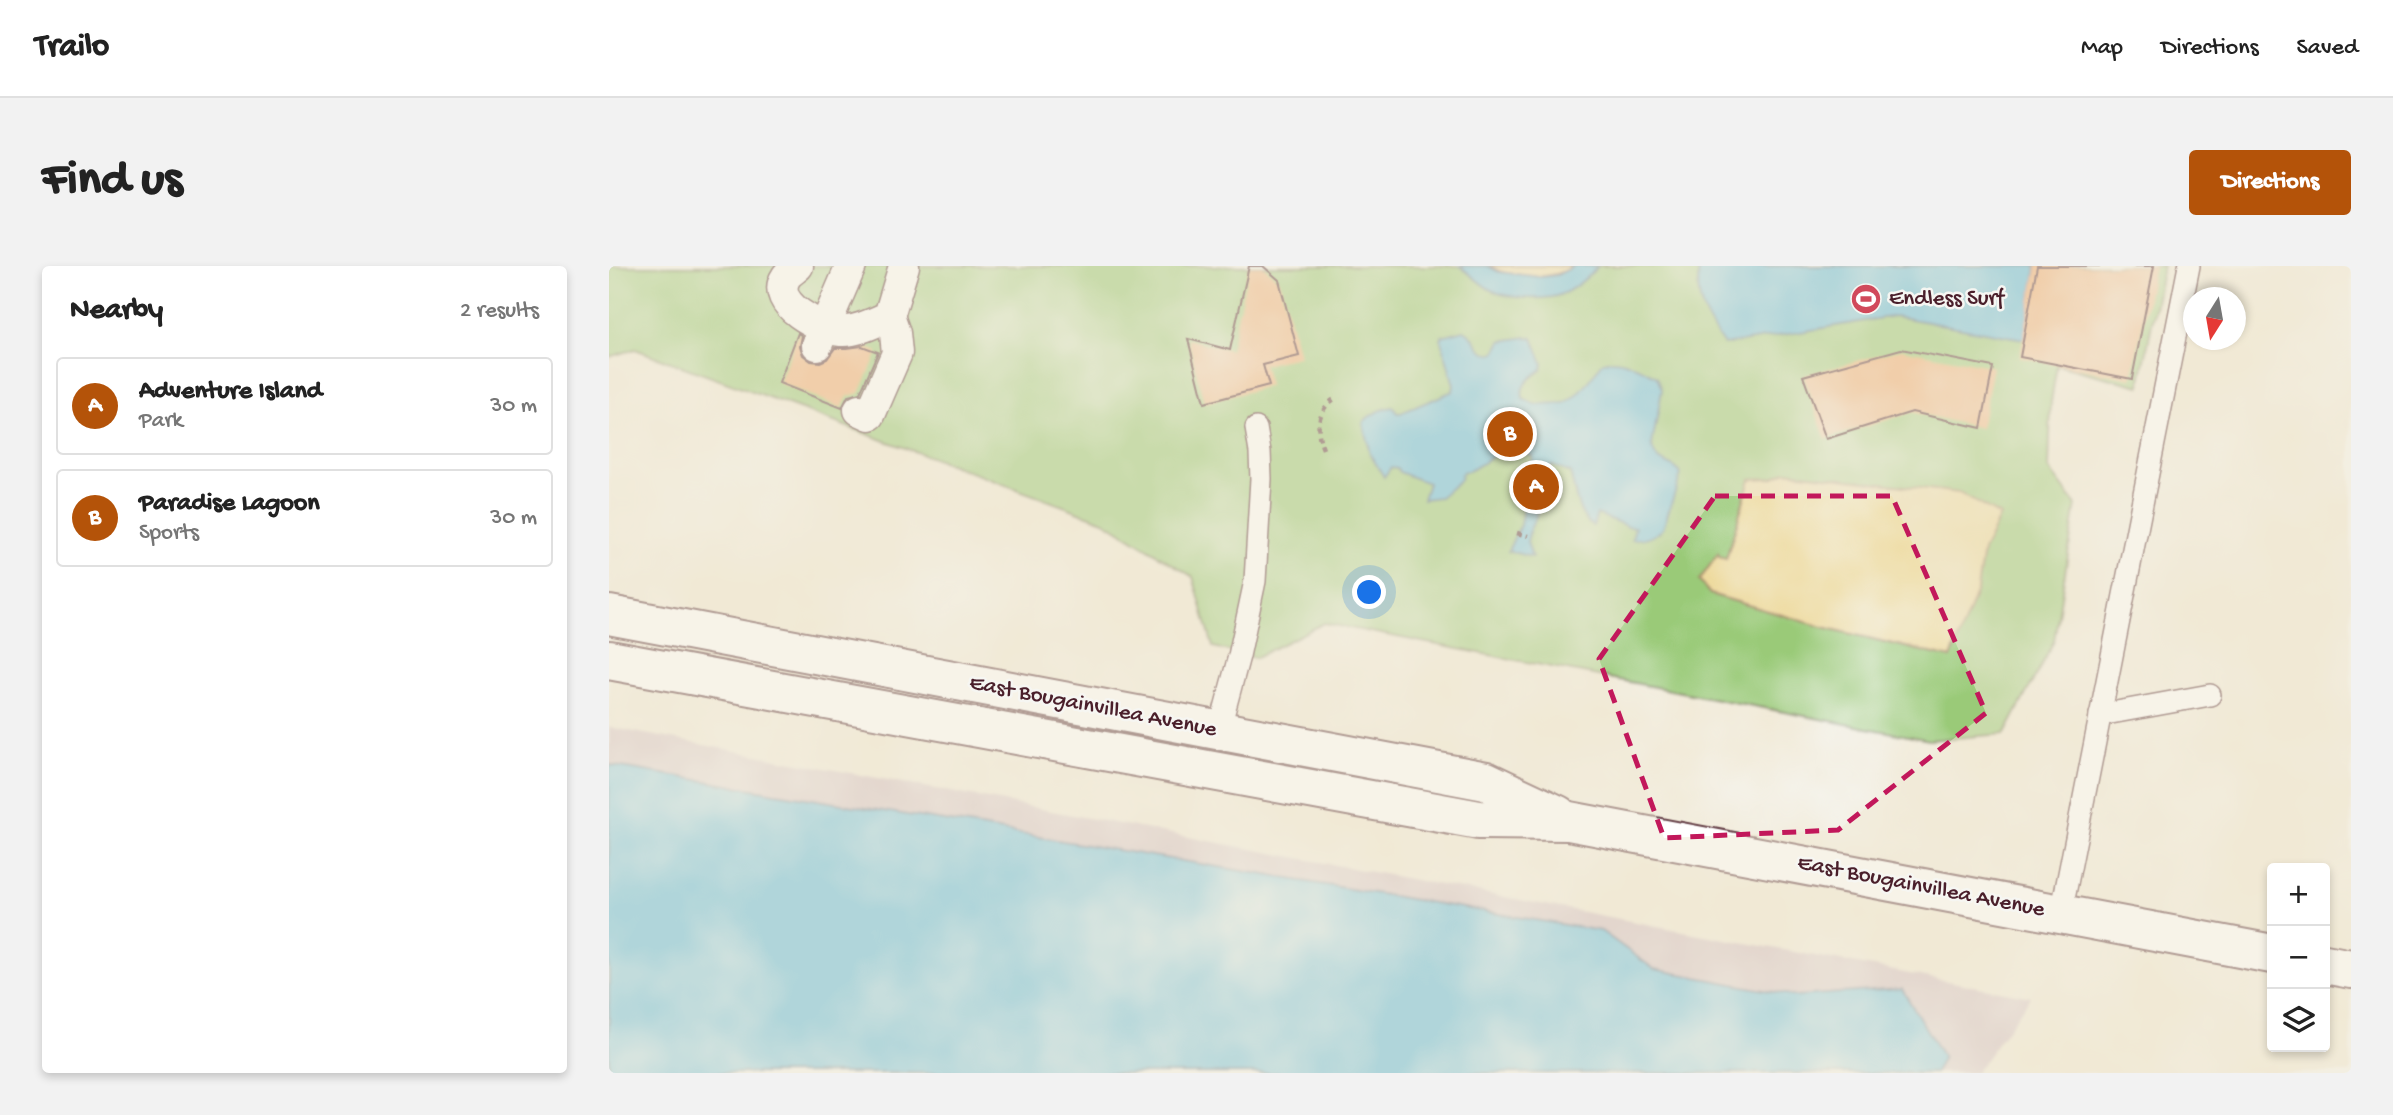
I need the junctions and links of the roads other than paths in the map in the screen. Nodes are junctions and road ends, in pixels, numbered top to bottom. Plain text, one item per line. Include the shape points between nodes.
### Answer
1 (799, 266) edge
2 (851, 266) edge
3 (904, 266) edge
4 (2189, 266) edge
5 (889, 316) junction
6 (822, 336) junction
7 (859, 410) dead end
8 (1256, 428) dead end
9 (609, 615) edge
10 (609, 660) edge
11 (2210, 695) dead end
12 (2100, 715) junction
13 (1219, 731) junction
14 (1569, 821) junction
15 (2061, 914) junction
16 (2267, 953) edge
17 (2330, 965) edge
18 (2351, 969) edge

1 - 6 street via 785,278 783,290 789,305
2 - 6 street
3 - 5 street
4 - 12 lane
5 - 6 street
5 - 7 street via 897,353 870,415
8 - 13 lane via 1261,479 1255,581
9 - 13 street, East Bougainvillea Avenue
10 - 14 street, East Bougainvillea Avenue via 1479,820
11 - 12 lane
12 - 15 lane
13 - 14 street, East Bougainvillea Avenue via 1486,781
14 - 15 street, East Bougainvillea Avenue
15 - 16 street, East Bougainvillea Avenue
17 - 18 street

